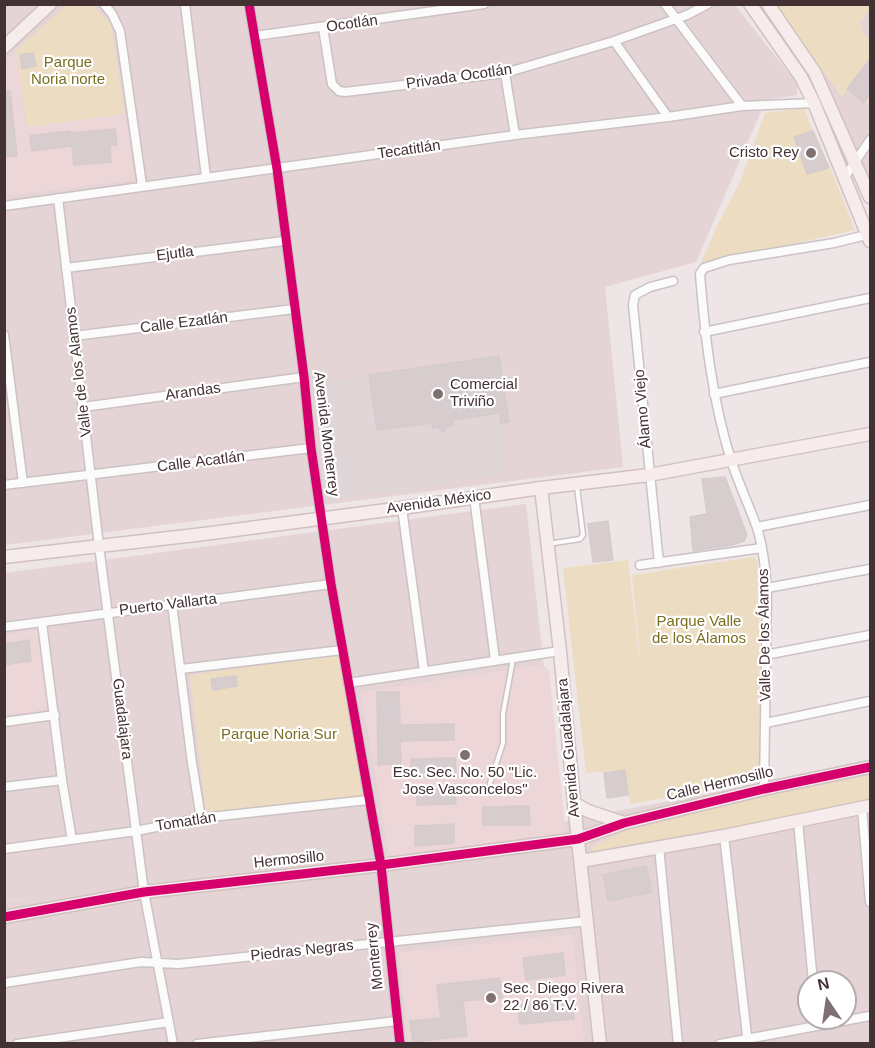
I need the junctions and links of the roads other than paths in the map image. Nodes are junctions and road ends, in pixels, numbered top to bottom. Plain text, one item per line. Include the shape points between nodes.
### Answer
1 (50, 4) edge
2 (104, 4) edge
3 (185, 4) edge
4 (249, 4) edge
5 (484, 4) edge
6 (665, 4) edge
7 (708, 4) edge
8 (750, 4) edge
9 (768, 4) edge
10 (676, 18) junction
11 (323, 28) junction
12 (255, 36) junction
13 (614, 41) junction
14 (4, 47) edge
15 (506, 73) junction
16 (814, 103) junction
17 (742, 106) junction
18 (668, 117) junction
19 (515, 135) junction
20 (870, 140) edge
21 (856, 162) junction
22 (277, 169) junction
23 (206, 177) junction
24 (844, 178) junction
25 (142, 186) junction
26 (870, 197) edge
27 (58, 198) junction
28 (4, 206) edge
29 (870, 237) edge
30 (284, 241) junction
31 (66, 268) junction
32 (673, 281) dead end
33 (870, 298) edge
34 (294, 309) junction
35 (704, 332) junction
36 (4, 335) edge
37 (74, 336) junction
38 (870, 362) edge
39 (304, 377) junction
40 (714, 394) junction
41 (83, 407) junction
42 (870, 435) edge
43 (311, 448) junction
44 (731, 460) junction
45 (91, 475) junction
46 (649, 476) junction
47 (23, 483) junction
48 (577, 483) junction
49 (4, 485) edge
50 (541, 488) junction
51 (512, 492) junction
52 (474, 497) junction
53 (870, 506) edge
54 (402, 508) junction
55 (321, 518) junction
56 (545, 522) junction
57 (757, 527) junction
58 (548, 544) junction
59 (99, 546) junction
60 (762, 548) junction
61 (4, 557) edge
62 (659, 562) junction
63 (640, 565) dead end
64 (870, 569) edge
65 (331, 584) junction
66 (767, 588) junction
67 (172, 604) junction
68 (109, 613) junction
69 (42, 622) junction
70 (4, 627) edge
71 (870, 635) edge
72 (342, 650) junction
73 (560, 651) junction
74 (765, 655) junction
75 (513, 658) junction
76 (495, 660) junction
77 (181, 669) junction
78 (424, 671) junction
79 (348, 683) junction
80 (870, 701) edge
81 (55, 715) junction
82 (4, 722) edge
83 (766, 723) junction
84 (870, 767) edge
85 (62, 780) junction
86 (490, 783) dead end
87 (4, 787) edge
88 (764, 789) junction
89 (368, 800) junction
90 (574, 803) junction
91 (866, 807) edge
92 (201, 819) junction
93 (798, 821) junction
94 (624, 823) junction
95 (136, 831) junction
96 (724, 836) junction
97 (578, 839) junction
98 (72, 840) junction
99 (659, 848) junction
100 (4, 849) edge
101 (581, 861) junction
102 (381, 865) junction
103 (144, 892) junction
104 (870, 902) edge
105 (4, 917) edge
106 (588, 921) junction
107 (389, 942) junction
108 (159, 963) junction
109 (812, 970) edge
110 (4, 983) edge
111 (397, 1021) junction
112 (169, 1022) junction
113 (797, 1027) edge
114 (748, 1041) edge
115 (17, 1044) edge
116 (173, 1044) edge
117 (197, 1044) edge
118 (400, 1044) edge
119 (600, 1044) edge
120 (678, 1044) edge
121 (720, 1044) edge

1 - 14 street
2 - 25 street via 120,31
3 - 23 street
4 - 12 street, Avenida Monterrey
5 - 11 street, Ocotlán
6 - 10 street
7 - 10 street, Privada Ocotlán
8 - 16 street via 795,67
9 - 21 street via 815,73
10 - 13 street, Privada Ocotlán
10 - 17 street
11 - 12 street, Ocotlán
11 - 15 street, Privada Ocotlán via 332,84 339,91
12 - 22 street, Avenida Monterrey
13 - 15 street, Privada Ocotlán
13 - 18 street
15 - 19 street
16 - 17 street, Tecatitlán
16 - 24 street
17 - 18 street, Tecatitlán
18 - 19 street, Tecatitlán
19 - 22 street, Tecatitlán
20 - 21 street
21 - 24 street
21 - 26 street
22 - 23 street, Tecatitlán
22 - 30 street, Avenida Monterrey
23 - 25 street, Tecatitlán
24 - 29 street
25 - 27 street, Tecatitlán
27 - 28 street, Tecatitlán
27 - 31 street, Valle de los Alamos
29 - 35 street, Valle De los Álamos via 704,268 700,274
30 - 31 street, Ejutla
30 - 34 street, Avenida Monterrey
31 - 37 street, Valle de los Alamos
32 - 46 street, Álamo Viejo via 635,295 633,304
33 - 35 street
34 - 37 street, Calle Ezatlán
34 - 39 street, Avenida Monterrey
35 - 40 street, Valle De los Álamos
36 - 47 street
37 - 41 street, Valle de los Alamos
38 - 40 street
39 - 41 street, Arandas
39 - 43 street, Avenida Monterrey
40 - 44 street, Valle De los Álamos
41 - 45 street, Valle de los Alamos
42 - 44 street, Avenida México
43 - 45 street, Calle Acatlán
43 - 55 street, Avenida Monterrey
44 - 46 street, Avenida México
44 - 57 street, Valle De los Álamos
45 - 47 street, Calle Acatlán
45 - 59 street, Valle de los Alamos
46 - 48 street, Avenida México
46 - 62 street, Álamo Viejo
47 - 49 street, Calle Acatlán
48 - 50 street, Avenida México
48 - 58 lane via 583,535
50 - 51 street, Avenida México
50 - 56 street, Avenida Guadalajara
51 - 52 street, Avenida México
51 - 56 street via 533,499
52 - 54 street, Avenida México
52 - 76 street
53 - 57 street
54 - 55 street, Avenida México
54 - 78 street
55 - 59 street, Avenida México
55 - 65 street, Avenida Monterrey
56 - 58 street, Avenida Guadalajara
57 - 60 street, Valle De los Álamos
58 - 73 street, Avenida Guadalajara
59 - 61 street, Avenida México
59 - 68 street, Guadalajara
60 - 62 street
60 - 66 street, Valle De los Álamos
62 - 63 street
64 - 66 street
65 - 67 street, Puerto Vallarta
65 - 72 street, Avenida Monterrey
66 - 74 street, Valle De los Álamos
67 - 68 street, Puerto Vallarta
67 - 77 street
68 - 69 street, Puerto Vallarta
68 - 95 street, Guadalajara
69 - 70 street, Puerto Vallarta
69 - 81 street
71 - 74 street
72 - 77 street
72 - 79 street, Avenida Monterrey
73 - 75 street
73 - 90 street, Avenida Guadalajara
74 - 83 street, Valle De los Álamos
75 - 76 street
75 - 86 lane via 503,743
76 - 78 street
77 - 92 street
78 - 79 street
79 - 89 street, Avenida Monterrey
80 - 83 street
81 - 82 street
81 - 85 street
83 - 88 street, Valle De los Álamos
84 - 88 street, Calle Hermosillo
85 - 87 street
85 - 98 street
88 - 94 street, Calle Hermosillo
89 - 92 street, Tomatlán
89 - 102 street, Avenida Monterrey
90 - 94 street
90 - 97 street, Avenida Guadalajara
91 - 93 street
91 - 104 street
92 - 95 street, Tomatlán
93 - 96 street
93 - 109 street
94 - 97 street, Calle Hermosillo
95 - 98 street, Tomatlán
95 - 103 street, Guadalajara
96 - 99 street
96 - 114 street
97 - 101 street, Avenida Guadalajara
97 - 102 street, Hermosillo
98 - 100 street, Tomatlán
99 - 101 street
99 - 120 street
101 - 106 street, Avenida Guadalajara
102 - 103 street, Hermosillo
102 - 107 street, Monterrey
103 - 105 street, Hermosillo
103 - 108 street, Guadalajara
106 - 107 street, Piedras Negras
106 - 119 street, Avenida Guadalajara
107 - 108 street, Piedras Negras
107 - 111 street, Monterrey
108 - 110 street, Piedras Negras via 141,962
108 - 112 street, Guadalajara
111 - 117 street
111 - 118 street, Monterrey
112 - 115 street
112 - 116 street, Guadalajara
113 - 114 street
114 - 121 street

